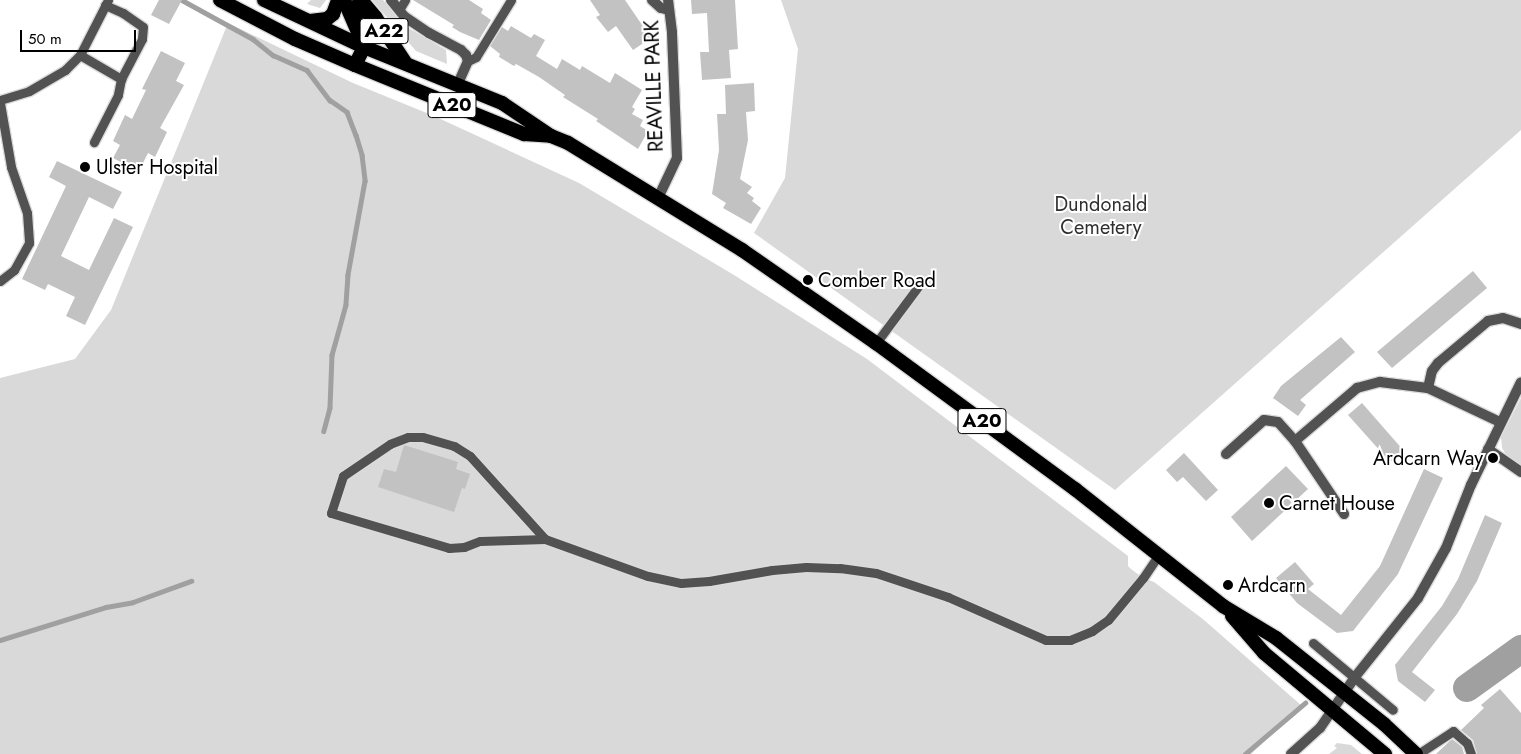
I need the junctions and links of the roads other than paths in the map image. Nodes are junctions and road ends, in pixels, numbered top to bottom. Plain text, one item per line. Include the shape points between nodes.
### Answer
1 (220, 0) edge
2 (338, 0) edge
3 (344, 0) edge
4 (353, 0) edge
5 (361, 0) edge
6 (392, 0) edge
7 (405, 0) edge
8 (511, 0) edge
9 (652, 0) edge
10 (272, 1) edge
11 (107, 2) edge
12 (668, 5) edge
13 (399, 10) junction
14 (309, 21) junction
15 (364, 47) junction
16 (80, 56) junction
17 (468, 60) junction
18 (405, 62) junction
19 (355, 65) junction
20 (121, 79) junction
21 (458, 83) junction
22 (0, 101) edge
23 (552, 136) junction
24 (94, 142) dead end
25 (658, 198) junction
26 (0, 281) edge
27 (917, 288) dead end
28 (1521, 324) edge
29 (876, 343) junction
30 (1521, 382) edge
31 (1428, 388) junction
32 (1500, 422) junction
33 (1295, 441) junction
34 (1488, 449) junction
35 (1226, 454) dead end
36 (1521, 472) edge
37 (1344, 514) dead end
38 (545, 539) junction
39 (1160, 554) junction
40 (1223, 606) junction
41 (1313, 643) dead end
42 (1354, 677) junction
43 (1344, 692) junction
44 (1393, 710) dead end
45 (1332, 711) junction
46 (1291, 754) edge
47 (1385, 754) edge
48 (1417, 754) edge
49 (1471, 754) edge

1 - 19 highway, A20 via 295,39
2 - 14 highway, A22 via 333,14 327,19
3 - 15 highway, A22
4 - 15 highway, A22 via 366,20
5 - 18 highway, A22
6 - 13 street
7 - 13 lane
8 - 17 lane via 476,57
9 - 12 street via 661,8
10 - 14 highway, A20
11 - 16 lane
11 - 20 lane via 142,27 142,39
12 - 25 street, REAVILLE PARK via 672,32 676,158
13 - 17 street via 429,34 461,50
14 - 15 highway, A20
15 - 18 highway, A20
15 - 19 highway, A22
16 - 20 lane
16 - 22 lane via 46,82
17 - 21 street
18 - 21 highway, A20
19 - 23 highway, A20 via 524,134
20 - 24 lane via 118,95
21 - 23 highway, A20 via 502,103
22 - 26 lane via 11,167 26,213 29,243 14,270
23 - 25 highway, A20
25 - 29 highway, A20 via 742,250
27 - 29 lane
28 - 31 street via 1503,318 1488,321 1438,364 1432,371
29 - 39 highway, A20
30 - 32 street
31 - 32 street
31 - 33 street via 1380,382 1357,388
32 - 34 street
33 - 35 street via 1278,422 1264,420
33 - 37 street
34 - 36 street
34 - 42 street via 1446,548 1418,598
38 - 38 lane via 480,541 449,548 331,513 343,476 390,444 408,436 422,437 454,446 470,456
38 - 39 lane via 648,576 681,583 709,582 806,567 876,573 948,597 1046,640 1070,640 1108,620
39 - 40 highway, A20
40 - 43 highway, A20 via 1276,638
40 - 45 highway, A20 via 1264,654
41 - 42 lane
42 - 43 street
42 - 44 lane
43 - 45 street
43 - 48 highway, A20
45 - 46 street via 1314,736
45 - 47 highway, A20
48 - 49 lane via 1453,731 1467,743

